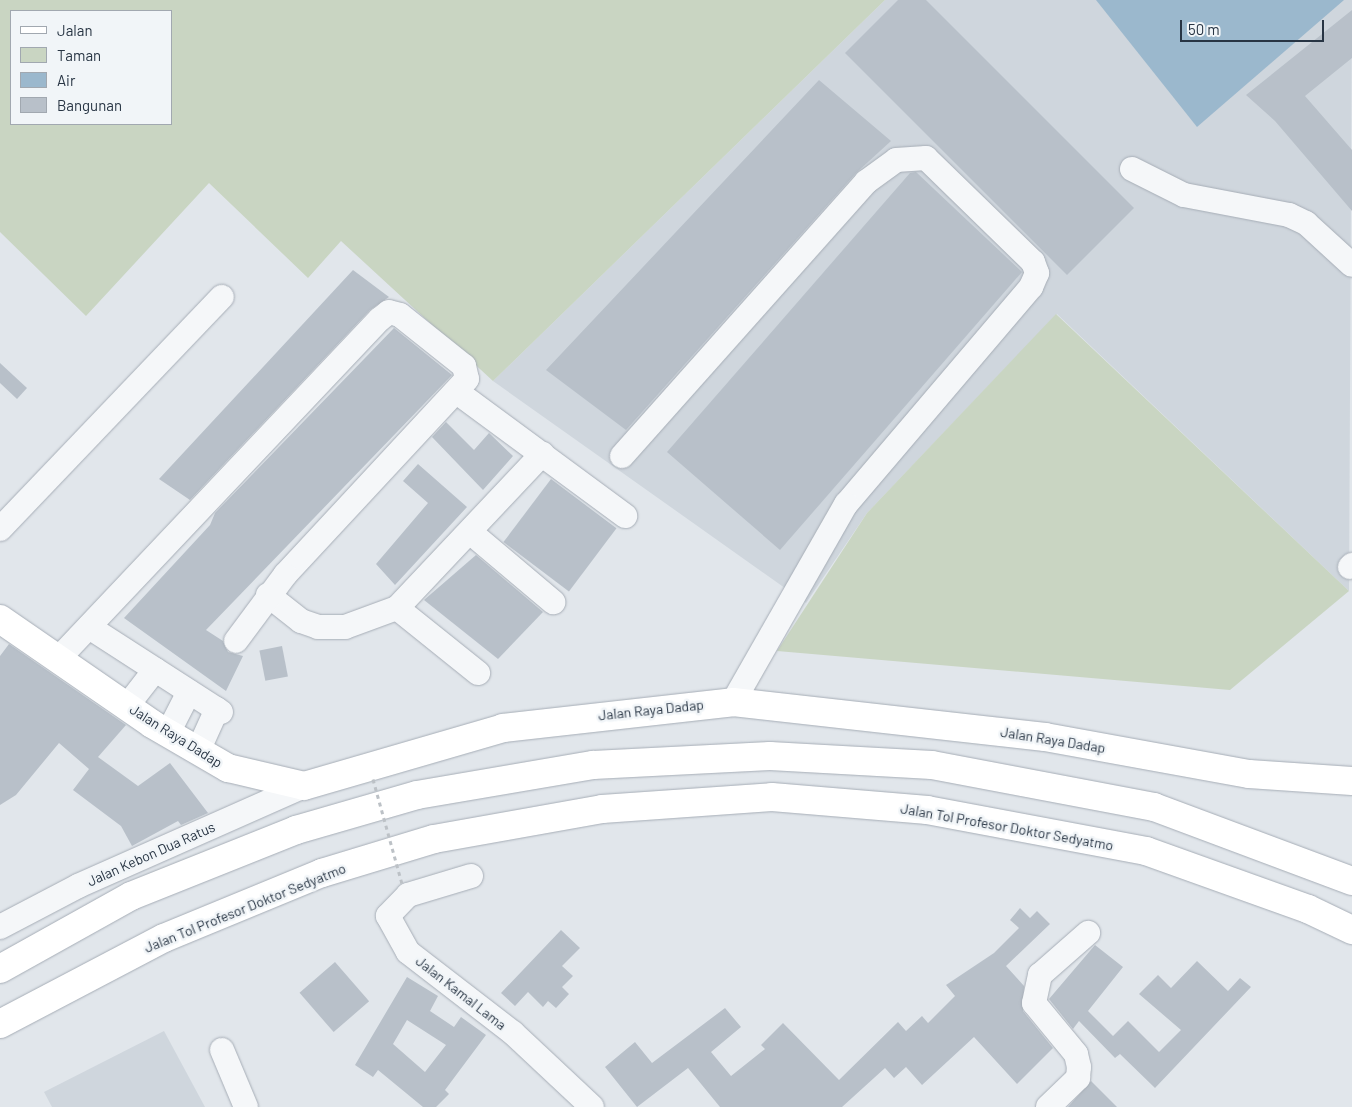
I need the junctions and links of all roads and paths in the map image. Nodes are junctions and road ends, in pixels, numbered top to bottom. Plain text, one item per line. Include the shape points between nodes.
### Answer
1 (1132, 168) dead end
2 (1352, 265) edge
3 (222, 297) dead end
4 (457, 392) junction
5 (542, 454) junction
6 (622, 456) dead end
7 (625, 516) dead end
8 (0, 529) edge
9 (470, 532) junction
10 (268, 595) junction
11 (553, 602) dead end
12 (397, 608) junction
13 (0, 619) edge
14 (89, 627) junction
15 (236, 641) dead end
16 (60, 657) junction
17 (155, 670) junction
18 (478, 673) dead end
19 (189, 692) junction
20 (733, 702) junction
21 (127, 706) junction
22 (168, 733) junction
23 (198, 751) junction
24 (373, 779) dead end
25 (1352, 781) edge
26 (304, 786) junction
27 (471, 876) dead end
28 (1352, 881) edge
29 (403, 886) dead end
30 (0, 926) edge
31 (1352, 930) edge
32 (1088, 933) dead end
33 (0, 970) edge
34 (0, 1024) edge
35 (222, 1050) dead end
36 (246, 1107) edge
37 (592, 1107) edge
38 (1048, 1107) edge

1 - 2 street via 1184,195 1289,215 1306,223
3 - 8 street
4 - 5 street
4 - 10 street
4 - 14 street via 467,379 464,366 400,315 389,312
5 - 7 street
5 - 9 street
6 - 20 street via 866,182 896,160 926,158 1033,262 1037,273 1031,287 846,504
9 - 11 street
9 - 12 street
10 - 12 street via 301,621 318,626 345,627
10 - 15 street
12 - 18 street
13 - 16 main road, Jalan Raya Dadap
14 - 16 street
14 - 17 street
16 - 21 main road, Jalan Raya Dadap
17 - 19 street
17 - 21 street
19 - 22 street
19 - 23 street via 219,710
20 - 25 main road, Jalan Raya Dadap via 1045,737 1248,774
20 - 26 main road, Jalan Raya Dadap via 503,728
21 - 22 main road, Jalan Raya Dadap
22 - 23 main road, Jalan Raya Dadap
23 - 26 main road, Jalan Raya Dadap via 228,768
24 - 29 path, bridge
26 - 30 street, Jalan Kebon Dua Ratus via 78,886
27 - 37 street, Jalan Kamal Lama via 408,895 388,916 408,952 513,1033
28 - 33 main road via 1154,807 932,765 770,756 593,765 417,795 296,830 131,896
31 - 34 main road, Jalan Tol Profesor Doktor Sedyatmo via 1308,909 1146,851 927,810 772,797 611,808 434,839 322,873 164,938
32 - 38 street via 1040,975 1034,1003 1076,1054 1079,1067 1078,1078
35 - 36 street

